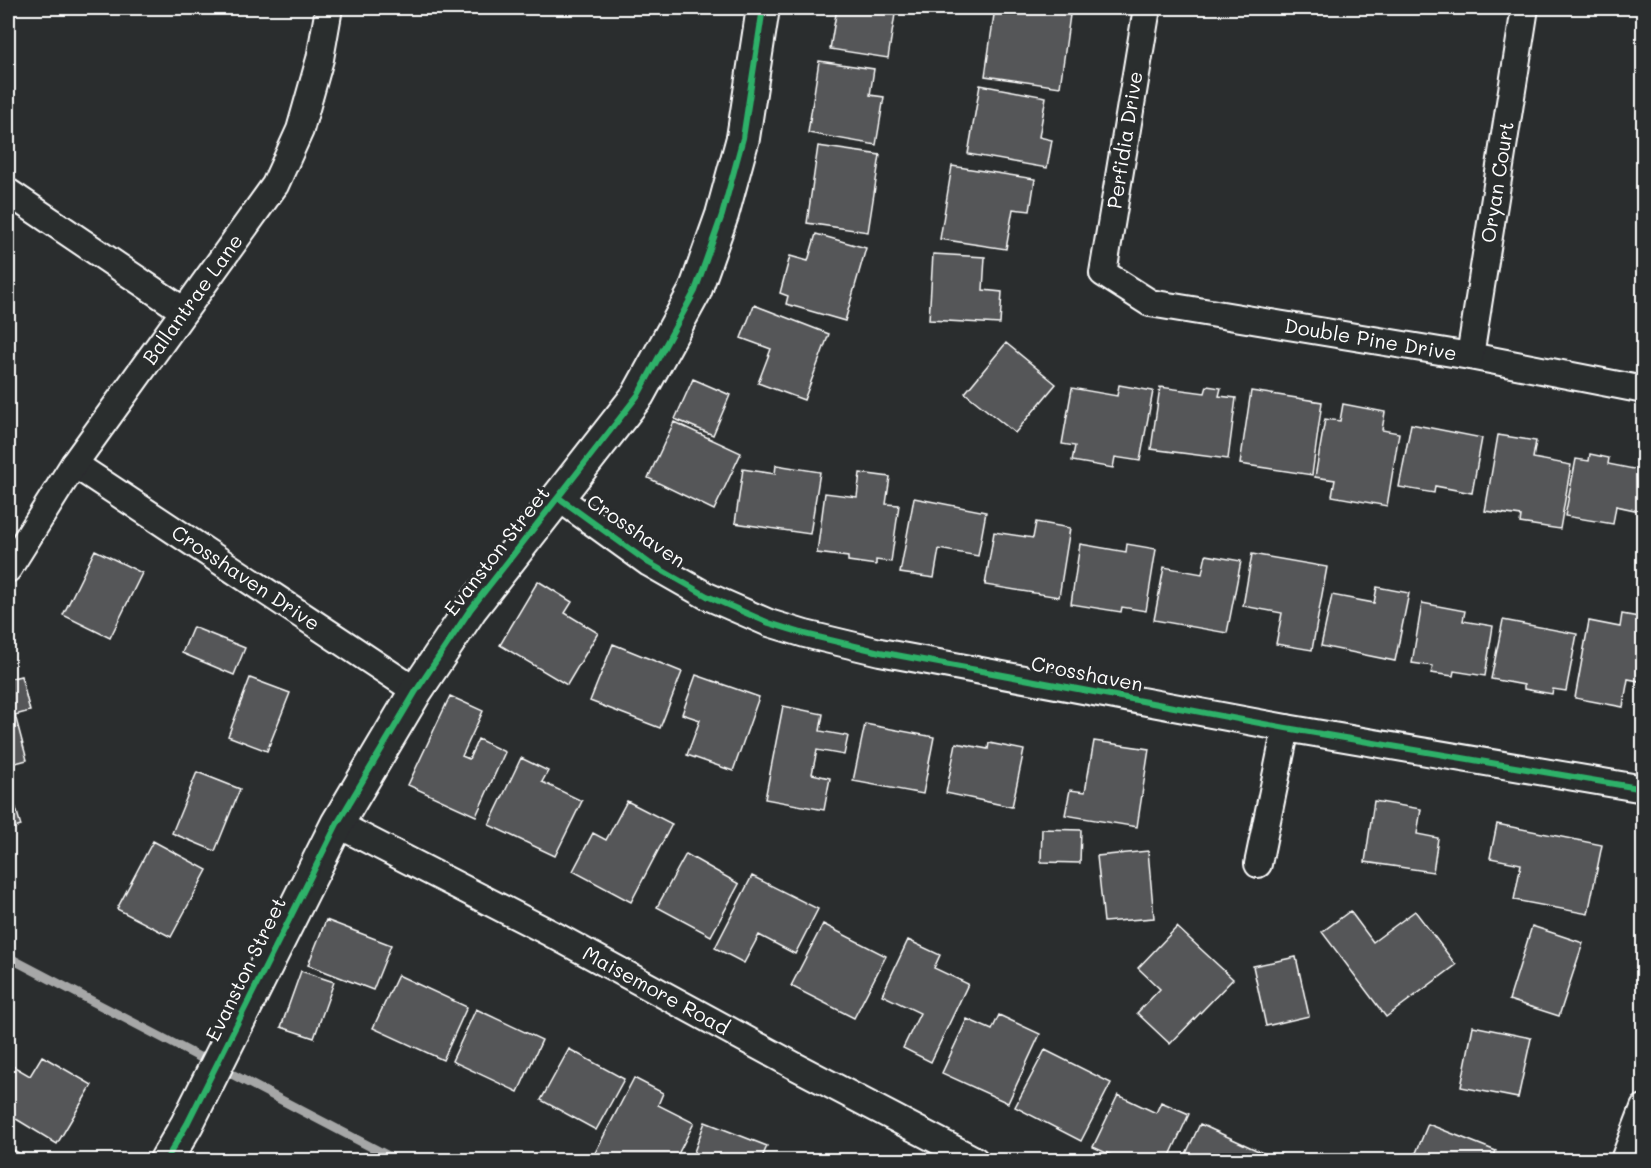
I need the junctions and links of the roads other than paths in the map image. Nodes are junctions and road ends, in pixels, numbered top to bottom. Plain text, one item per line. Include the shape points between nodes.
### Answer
1 (329, 8) edge
2 (764, 8) edge
3 (1147, 8) edge
4 (1525, 8) edge
5 (8, 192) edge
6 (1103, 273) joint
7 (184, 311) junction
8 (1470, 357) junction
9 (1644, 390) edge
10 (74, 464) junction
11 (559, 498) junction
12 (8, 569) edge
13 (416, 691) junction
14 (1286, 728) junction
15 (1644, 789) edge
16 (337, 825) junction
17 (1258, 864) dead end
18 (1644, 1108) edge
19 (166, 1161) edge
20 (975, 1161) edge
21 (1624, 1161) edge

1 - 7 street, Ballantrae Lane via 320,59 300,130 275,185
2 - 11 street, Evanston Street via 743,138 722,215 695,291 638,394
3 - 6 street, Perfidia Drive
4 - 8 street, Oryan Court
5 - 7 street
6 - 8 street, Double Pine Drive via 1150,303
7 - 10 street, Ballantrae Lane
8 - 9 street, Double Pine Drive
10 - 12 street, Ballantrae Lane
10 - 13 street, Crosshaven Drive
11 - 13 street, Evanston Street via 470,610
11 - 14 street, Crosshaven via 649,563 707,596 769,623 880,652
13 - 16 street, Evanston Street
14 - 15 street, Crosshaven
14 - 17 street
16 - 19 street, Evanston Street
16 - 20 street, Maisemore Road via 552,934
18 - 21 street

